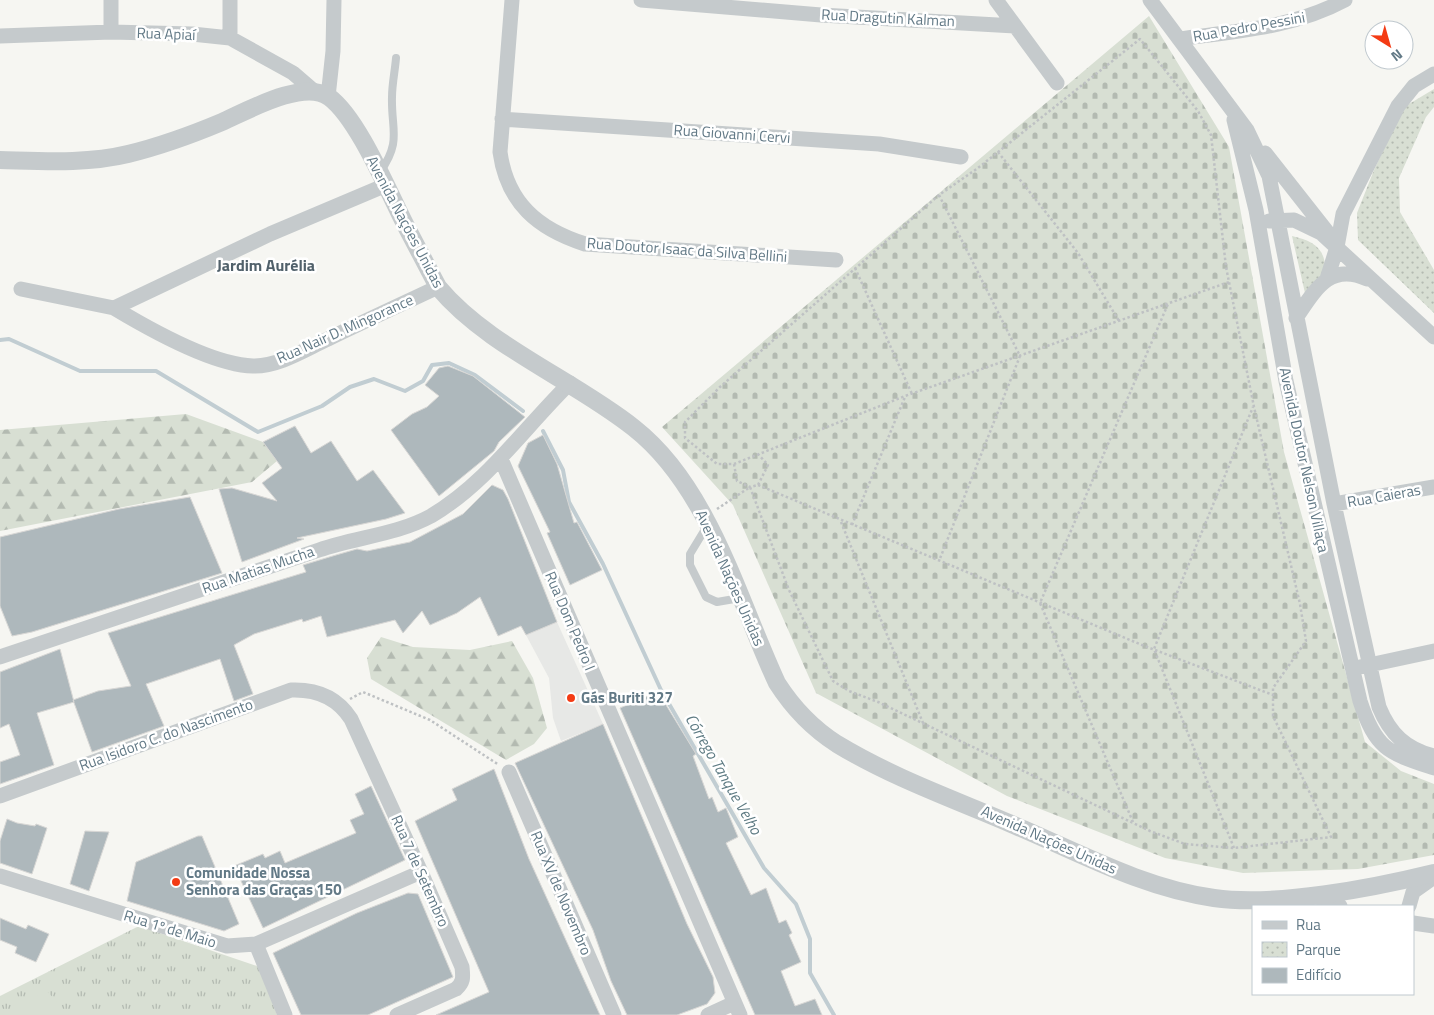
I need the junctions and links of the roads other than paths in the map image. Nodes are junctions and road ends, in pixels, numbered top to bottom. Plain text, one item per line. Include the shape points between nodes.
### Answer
1 (111, 0) edge
2 (230, 0) edge
3 (334, 0) edge
4 (512, 0) edge
5 (641, 0) edge
6 (996, 0) edge
7 (1150, 0) edge
8 (1345, 0) edge
9 (1015, 26) junction
10 (111, 32) junction
11 (0, 36) edge
12 (230, 38) junction
13 (1179, 39) junction
14 (396, 58) dead end
15 (1434, 74) edge
16 (1057, 83) dead end
17 (322, 94) junction
18 (1233, 114) junction
19 (502, 118) junction
20 (1247, 130) junction
21 (961, 157) dead end
22 (0, 160) edge
23 (1269, 176) junction
24 (383, 179) junction
25 (1254, 201) junction
26 (1305, 203) junction
27 (1343, 214) junction
28 (1278, 220) junction
29 (1321, 224) junction
30 (1259, 225) junction
31 (1337, 247) junction
32 (836, 260) dead end
33 (1327, 279) junction
34 (1371, 280) junction
35 (438, 287) junction
36 (21, 289) dead end
37 (114, 308) junction
38 (1296, 318) junction
39 (1434, 337) edge
40 (570, 383) junction
41 (501, 459) junction
42 (1434, 488) edge
43 (1334, 504) junction
44 (707, 521) junction
45 (740, 598) junction
46 (1434, 651) edge
47 (0, 657) edge
48 (1368, 665) junction
49 (1352, 670) junction
50 (336, 702) joint
51 (1434, 756) edge
52 (1434, 768) edge
53 (508, 772) road end
54 (0, 796) edge
55 (421, 872) junction
56 (1434, 875) edge
57 (0, 876) edge
58 (1311, 895) junction
59 (1337, 905) edge
60 (1408, 905) edge
61 (1414, 923) edge
62 (1434, 926) edge
63 (256, 944) junction
64 (737, 1009) edge
65 (285, 1015) edge
66 (397, 1015) edge
67 (614, 1015) edge
68 (708, 1015) edge

1 - 10 street
2 - 12 street
3 - 17 street via 333,50
4 - 19 street, Rua Doutor Isaac da Silva Bellini
5 - 9 street, Rua Dragutin Kalman
6 - 9 street
7 - 13 street, Avenida Doutor Nelson Villaça
8 - 13 street, Rua Pedro Pessini via 1307,18 1282,24
9 - 16 street
10 - 11 street, Rua Apiaí
10 - 12 street, Rua Apiaí
12 - 17 street, Rua Apiaí via 293,73
13 - 18 street, Avenida Doutor Nelson Villaça
14 - 24 lane via 392,97 394,140
15 - 27 street via 1406,94
17 - 22 street via 293,94 268,101 188,136 127,154 51,162
17 - 24 street, Avenida Nações Unidas via 350,122
18 - 20 street, Avenida Doutor Nelson Villaça
18 - 25 street, Avenida Doutor Nelson Villaça
19 - 21 street, Rua Giovanni Cervi via 879,144
19 - 32 street, Rua Doutor Isaac da Silva Bellini via 500,152 502,172 509,189 544,227 561,236 586,244
20 - 23 street, Avenida Doutor Nelson Villaça
20 - 26 street
23 - 25 street
23 - 26 street
23 - 28 street, Avenida Doutor Nelson Villaça
24 - 35 street, Avenida Nações Unidas
24 - 37 street
25 - 30 street, Avenida Doutor Nelson Villaça
26 - 29 street
27 - 29 street
27 - 31 street
28 - 30 street
28 - 31 street via 1294,220 1311,227
28 - 38 street, Avenida Doutor Nelson Villaça
29 - 31 street
30 - 49 street, Avenida Doutor Nelson Villaça via 1286,381
31 - 33 street
31 - 34 street
33 - 34 street via 1347,272
33 - 38 street
34 - 39 street
35 - 37 street, Rua Nair D. Mingorance via 272,363 255,366 234,364 208,354
35 - 40 street, Avenida Nações Unidas via 450,302 480,325
36 - 37 street, Rua Nair D. Mingorance
38 - 43 street, Avenida Doutor Nelson Villaça
40 - 41 street
40 - 44 street, Avenida Nações Unidas via 635,428 655,448 671,466
41 - 47 street, Rua Matias Mucha via 431,516 404,528 338,543
41 - 64 street, Rua Dom Pedro I
42 - 43 street, Rua Caieras
43 - 48 street, Avenida Doutor Nelson Villaça
44 - 45 street, Avenida Nações Unidas
44 - 45 lane via 690,554 690,565 706,597 717,602
45 - 58 street, Avenida Nações Unidas via 777,683 790,703 806,721 836,744 891,772 1117,871 1173,890 1244,901
46 - 48 street
48 - 49 street
48 - 51 street, Avenida Doutor Nelson Villaça via 1379,707 1391,730 1412,749
49 - 52 street, Avenida Doutor Nelson Villaça via 1366,718 1382,745 1394,754
50 - 54 street, Rua Isidoro C. do Nascimento via 316,692 291,690
50 - 55 street, Rua 7 de Setembro via 351,719
53 - 67 street, Rua XV de Novembro
55 - 63 street, Rua 1º de Maio
55 - 66 street, Rua 7 de Setembro via 464,978 456,989
56 - 58 street, Avenida Nações Unidas
56 - 60 street via 1413,892
57 - 63 street, Rua 1º de Maio via 221,946
58 - 59 street
61 - 62 street
63 - 65 street
64 - 68 street

